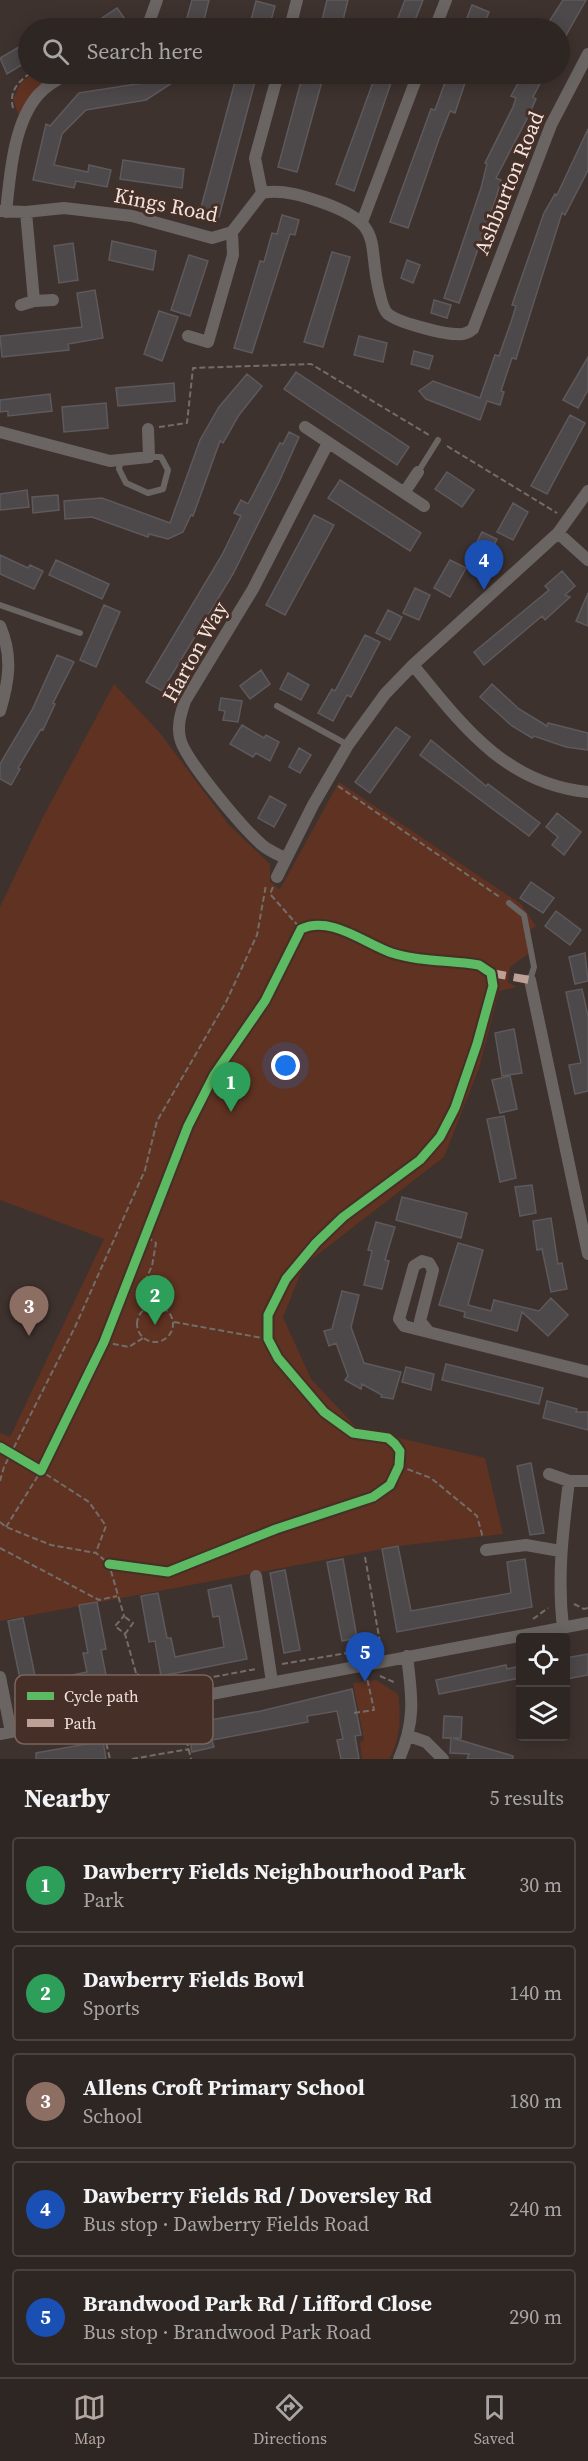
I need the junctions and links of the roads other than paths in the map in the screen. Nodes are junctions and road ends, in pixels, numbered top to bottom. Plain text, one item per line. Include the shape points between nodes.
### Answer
1 (157, 0) edge
2 (297, 0) edge
3 (446, 0) edge
4 (151, 18) edge
5 (292, 18) edge
6 (439, 18) edge
7 (588, 54) edge
8 (54, 84) edge
9 (275, 84) edge
10 (414, 84) edge
11 (262, 192) junction
12 (3, 211) edge
13 (27, 212) junction
14 (362, 222) junction
15 (232, 232) junction
16 (53, 300) dead end
17 (34, 301) junction
18 (21, 305) dead end
19 (188, 336) dead end
20 (305, 427) dead end
21 (148, 429) road end
22 (0, 432) edge
23 (438, 440) road end
24 (328, 443) junction
25 (149, 457) junction
26 (121, 460) junction
27 (418, 472) joint
28 (588, 491) edge
29 (404, 493) junction
30 (424, 506) dead end
31 (558, 533) junction
32 (588, 560) edge
33 (0, 605) edge
34 (0, 626) edge
35 (80, 633) dead end
36 (413, 665) junction
37 (277, 706) dead end
38 (0, 711) edge
39 (348, 745) junction
40 (588, 792) edge
41 (285, 858) junction
42 (277, 877) road end
43 (509, 903) road end
44 (530, 980) joint
45 (588, 1254) edge
46 (429, 1331) junction
47 (588, 1372) edge
48 (549, 1474) dead end
49 (569, 1480) junction
50 (588, 1481) edge
51 (486, 1550) road end
52 (560, 1551) junction
53 (256, 1576) dead end
54 (588, 1623) edge
55 (563, 1627) junction
56 (407, 1656) junction
57 (0, 1677) edge
58 (272, 1682) junction
59 (213, 1693) edge
60 (6, 1733) edge
61 (409, 1736) junction
62 (399, 1759) edge
63 (443, 1759) edge

1 - 4 street
2 - 5 street
3 - 6 street
7 - 14 street, Ashburton Road via 550,125 473,329 467,334 397,320 387,313 378,287 375,249
8 - 12 street via 38,96 27,113
9 - 11 street via 255,158
10 - 14 street
11 - 14 street via 276,190 310,198
11 - 15 street, Kings Road
12 - 13 street, Kings Road
13 - 15 street, Kings Road via 64,208 132,216 212,238
13 - 17 street
15 - 19 street via 233,255 208,342
16 - 17 street
17 - 18 street
20 - 24 street
21 - 25 street
22 - 26 street via 91,458
23 - 27 lane
24 - 29 street
24 - 41 street, Harton Way via 253,589 185,702 180,717 184,749 226,807 261,845
25 - 26 street
25 - 26 lane via 161,457 168,470 163,489 148,493 126,483 119,469
27 - 29 street
28 - 31 street
29 - 30 street
31 - 32 street
31 - 36 street
33 - 35 lane
34 - 38 street via 10,666
36 - 39 street via 385,694
36 - 40 street via 489,752 510,767
37 - 39 lane
39 - 41 street
41 - 42 street
43 - 44 lane via 524,915 534,967
44 - 45 street
46 - 46 street via 420,1321 433,1270 422,1261 414,1266 399,1318 404,1326
46 - 47 street
48 - 49 street
49 - 50 street
49 - 52 street
51 - 52 street via 526,1545
52 - 55 street
53 - 58 street
54 - 55 street
55 - 56 street
56 - 58 street
56 - 61 street via 413,1711
57 - 60 street via 8,1715
58 - 59 street
61 - 62 street
61 - 63 street via 426,1742

